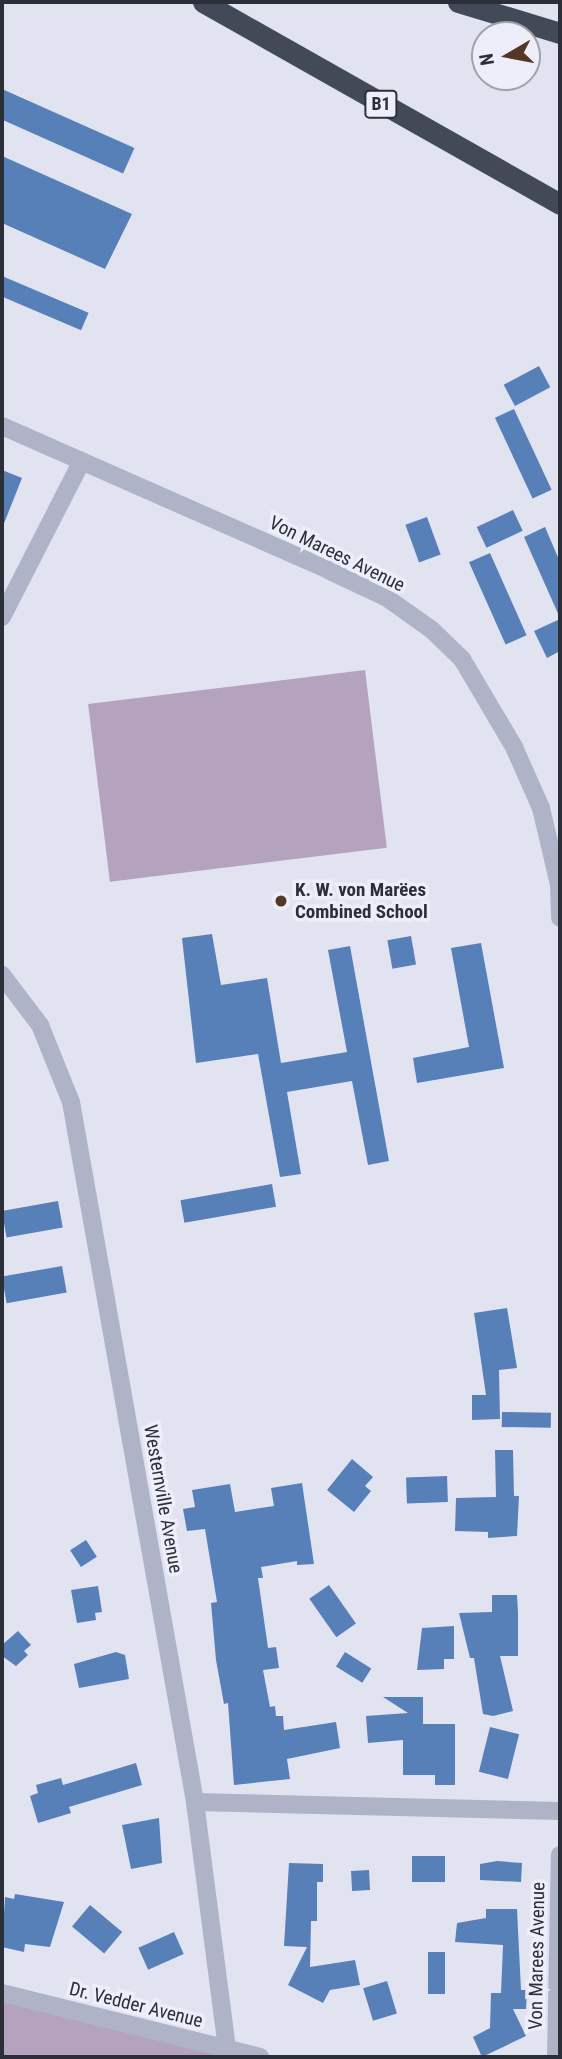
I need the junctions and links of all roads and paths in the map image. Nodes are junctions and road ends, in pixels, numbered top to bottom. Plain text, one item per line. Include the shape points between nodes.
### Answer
1 (203, 2) edge
2 (458, 2) edge
3 (560, 33) edge
4 (560, 204) edge
5 (2, 426) edge
6 (82, 461) junction
7 (2, 617) edge
8 (560, 918) edge
9 (2, 975) edge
10 (195, 1802) junction
11 (560, 1811) edge
12 (560, 1855) edge
13 (2, 1993) edge
14 (227, 2050) junction
15 (260, 2057) edge
16 (556, 2057) edge

1 - 4 highway, B1
2 - 3 highway
5 - 6 street, Von Marees Avenue
6 - 7 street
6 - 8 street, Von Marees Avenue via 375,593 432,630 462,659 514,747 541,808 559,885
9 - 10 street, Westernville Avenue via 40,1025 71,1102
10 - 11 street
10 - 14 street, Westernville Avenue
12 - 16 street, Von Marees Avenue
13 - 14 street, Dr. Vedder Avenue
14 - 15 street, Dr. Vedder Avenue

